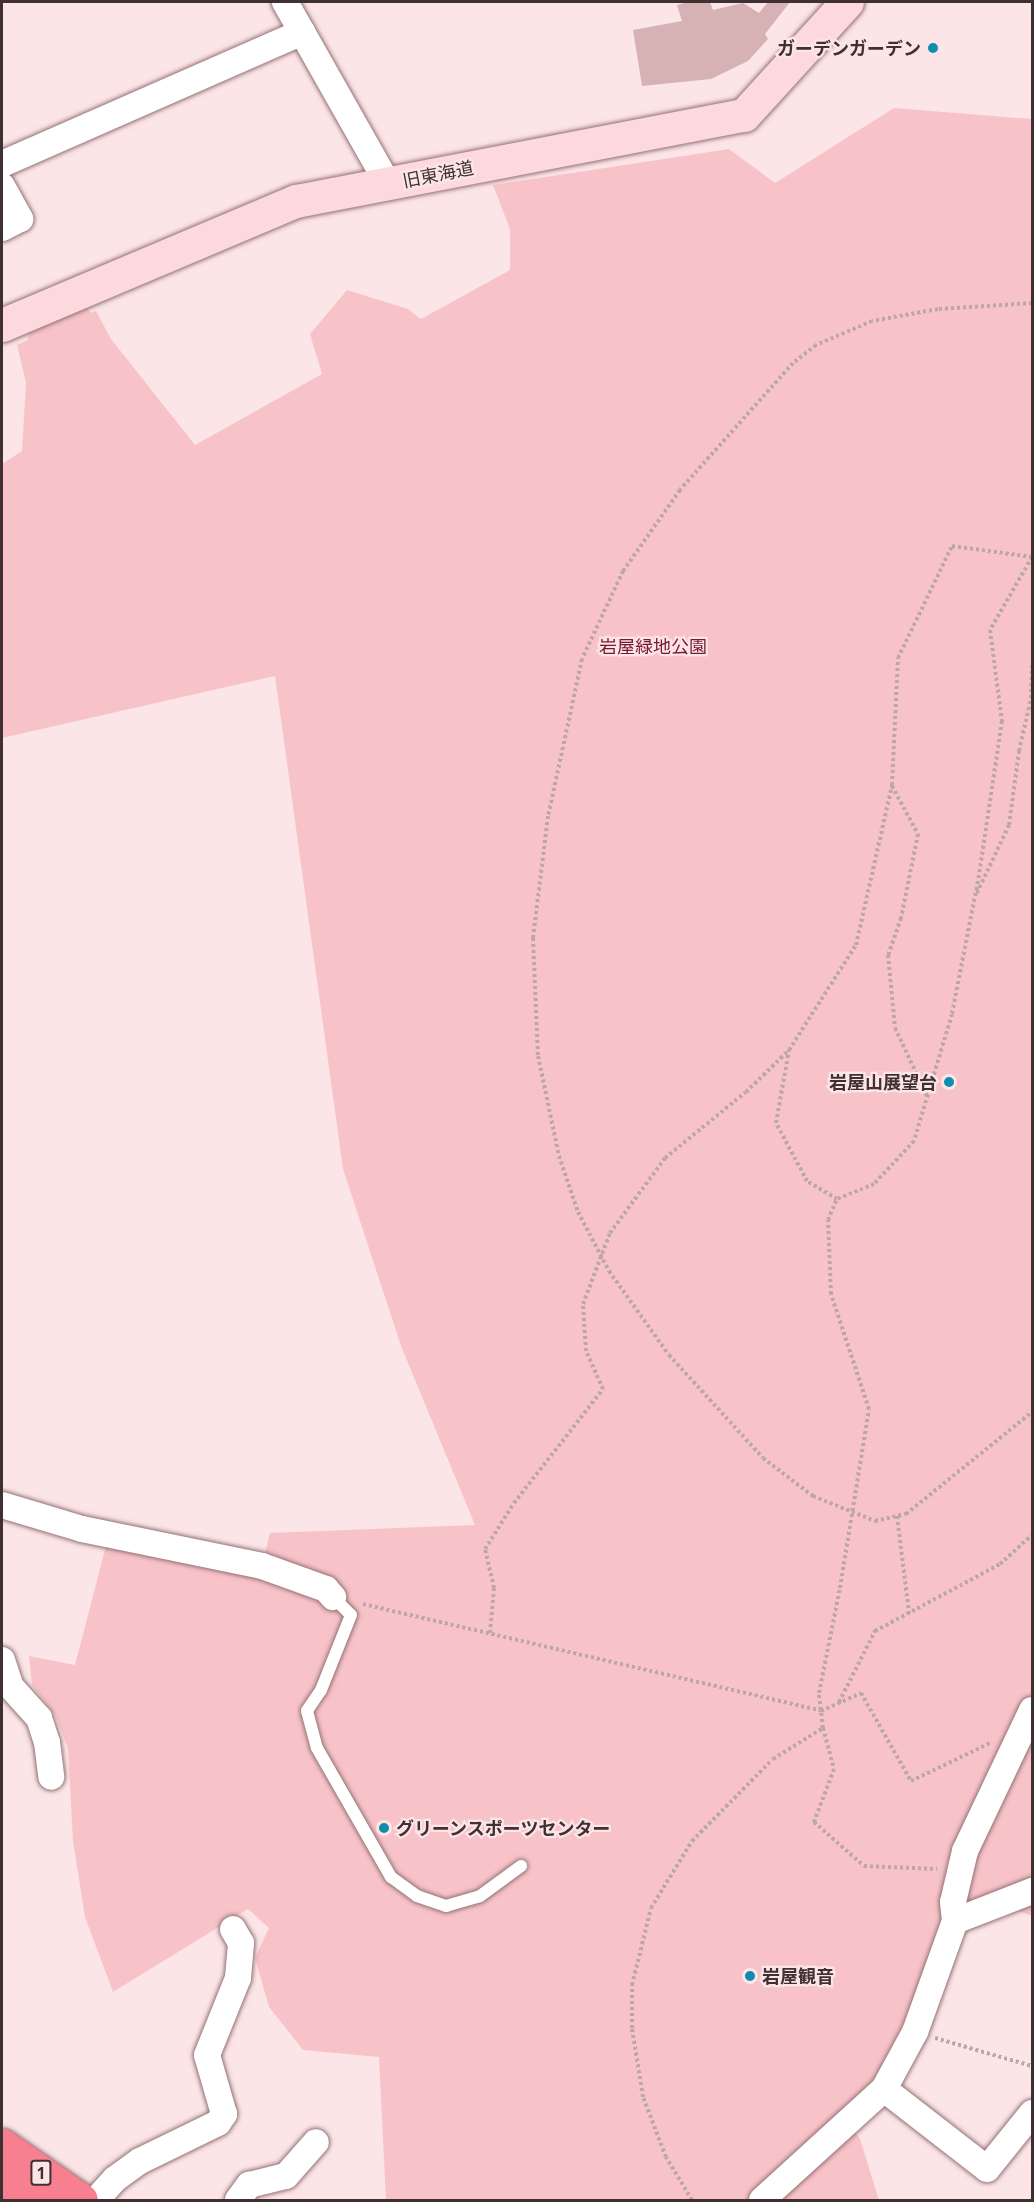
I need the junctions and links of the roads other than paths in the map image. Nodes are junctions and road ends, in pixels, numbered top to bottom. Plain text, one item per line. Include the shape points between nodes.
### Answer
1 (287, 2) edge
2 (847, 2) edge
3 (302, 32) junction
4 (2, 164) edge
5 (388, 183) junction
6 (2, 186) edge
7 (2, 228) edge
8 (2, 325) edge
9 (2, 1505) edge
10 (333, 1598) joint
11 (2, 1660) edge
12 (6, 1688) edge
13 (1032, 1710) edge
14 (51, 1777) dead end
15 (521, 1866) dead end
16 (1032, 1891) edge
17 (955, 1921) junction
18 (233, 1929) dead end
19 (884, 2089) junction
20 (1032, 2113) edge
21 (316, 2142) dead end
22 (2, 2145) edge
23 (2, 2176) edge
24 (36, 2200) edge
25 (81, 2200) edge
26 (96, 2200) edge
27 (238, 2200) edge
28 (762, 2200) edge

1 - 3 street
2 - 5 street, 旧東海道 via 744,115
3 - 4 street
3 - 5 street
5 - 8 street, 旧東海道 via 296,201
6 - 7 street via 20,219
9 - 10 street via 82,1529 262,1566 326,1589
10 - 15 lane via 351,1614 321,1690 307,1711 317,1748 391,1877 417,1896 446,1906 480,1896
11 - 12 street
12 - 14 street via 39,1719 47,1742
13 - 17 street via 975,1827 957,1878
16 - 17 street
17 - 19 street via 915,2032
18 - 26 street via 242,1943 238,1978 207,2055 224,2114 218,2123 140,2161 115,2179
19 - 20 street via 987,2169
19 - 28 street
21 - 27 street via 286,2176 249,2186
22 - 25 highway, 1
23 - 24 highway, 1

